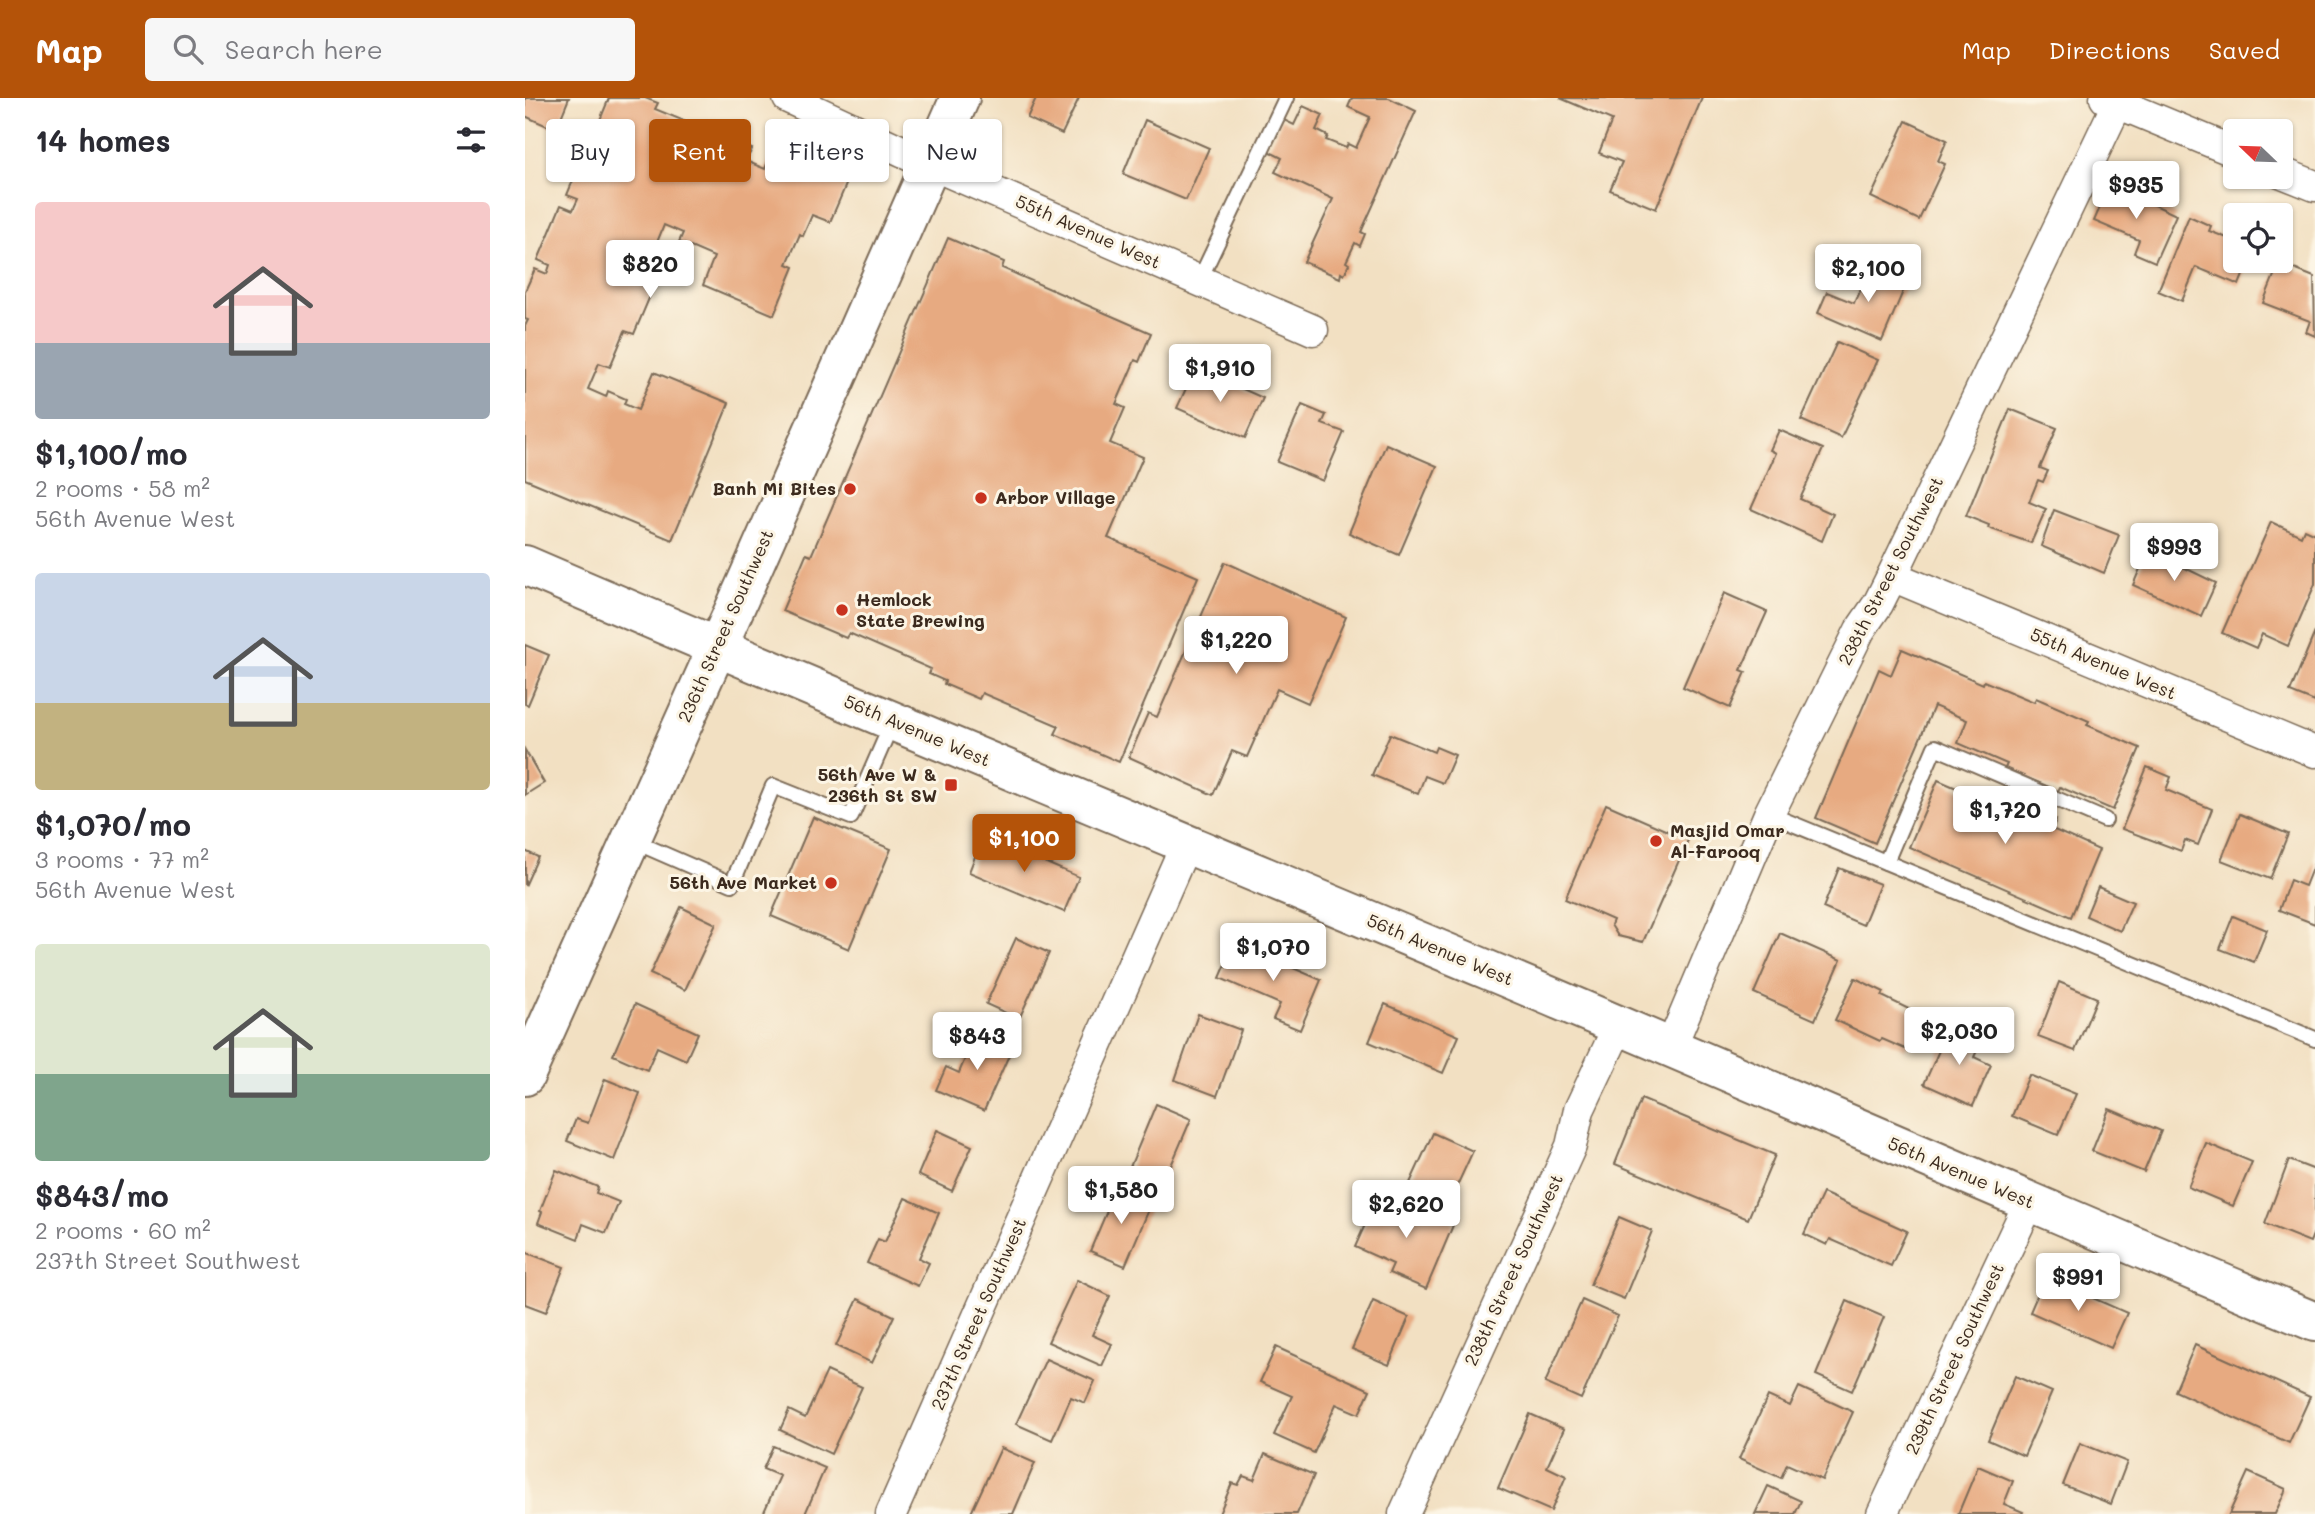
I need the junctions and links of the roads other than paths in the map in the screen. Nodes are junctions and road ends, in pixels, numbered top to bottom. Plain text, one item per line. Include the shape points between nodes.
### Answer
1 (788, 98) edge
2 (960, 98) edge
3 (1286, 98) edge
4 (2114, 100) edge
5 (950, 119) edge
6 (2223, 147) edge
7 (903, 151) edge
8 (2293, 177) edge
9 (922, 182) edge
10 (971, 182) edge
11 (2315, 186) edge
12 (1199, 281) junction
13 (1313, 330) dead end
14 (525, 565) edge
15 (1892, 576) junction
16 (717, 648) junction
17 (893, 721) junction
18 (2315, 752) edge
19 (1769, 814) junction
20 (2105, 820) dead end
21 (630, 839) junction
22 (1185, 844) junction
23 (1886, 862) junction
24 (1619, 1025) junction
25 (2315, 1039) edge
26 (1671, 1047) junction
27 (525, 1076) edge
28 (2029, 1203) junction
29 (2315, 1322) edge
30 (891, 1514) edge
31 (1404, 1514) edge
32 (1882, 1514) edge

1 - 7 street, 55th Avenue West
2 - 5 main road, 236th Street Southwest
3 - 12 lane
4 - 6 street
4 - 15 street, 238th Street Southwest
8 - 11 street
9 - 16 main road, 236th Street Southwest
10 - 12 street, 55th Avenue West
12 - 13 street, 55th Avenue West
14 - 16 main road, 56th Avenue West
15 - 18 street, 55th Avenue West
15 - 19 street, 238th Street Southwest via 1860,630
16 - 17 main road, 56th Avenue West
16 - 21 main road, 236th Street Southwest
17 - 21 lane via 851,817 773,786 732,884
17 - 22 main road, 56th Avenue West
19 - 23 lane
19 - 26 street, 238th Street Southwest
20 - 23 lane via 1935,747
21 - 27 main road, 236th Street Southwest
22 - 24 main road, 56th Avenue West
22 - 30 street, 237th Street Southwest
23 - 25 lane
24 - 26 main road, 56th Avenue West
24 - 31 street, 238th Street Southwest via 1579,1110 1571,1146
26 - 28 main road, 56th Avenue West
28 - 29 main road, 56th Avenue West
28 - 32 street, 239th Street Southwest

